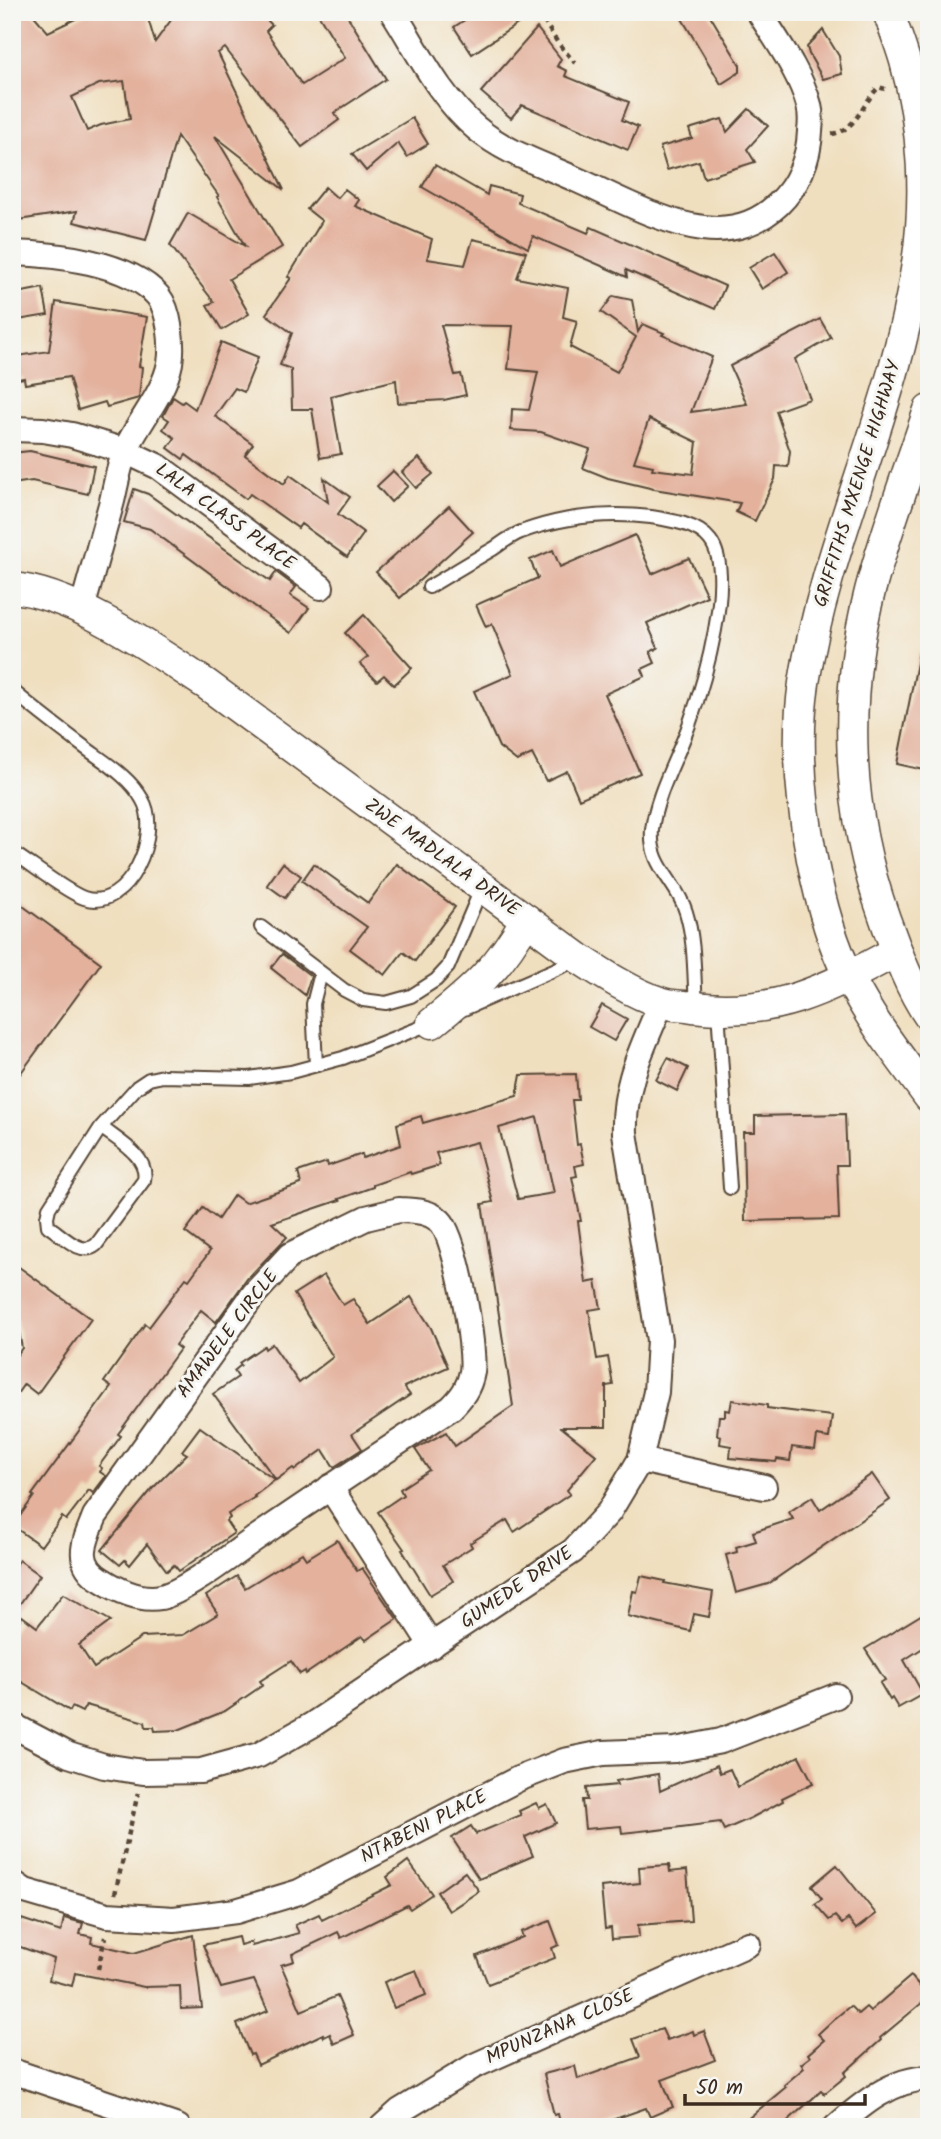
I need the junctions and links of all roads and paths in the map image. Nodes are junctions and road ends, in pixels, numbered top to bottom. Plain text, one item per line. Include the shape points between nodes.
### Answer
1 (393, 12) edge
2 (538, 12) edge
3 (759, 12) edge
4 (888, 12) edge
5 (575, 63) dead end
6 (913, 99) junction
7 (810, 136) junction
8 (12, 253) edge
9 (929, 410) edge
10 (12, 429) edge
11 (125, 451) junction
12 (321, 587) dead end
13 (429, 587) dead end
14 (12, 588) edge
15 (82, 609) junction
16 (12, 690) edge
17 (12, 852) edge
18 (482, 887) junction
19 (526, 919) junction
20 (261, 927) dead end
21 (897, 951) junction
22 (580, 959) junction
23 (321, 973) junction
24 (849, 977) junction
25 (661, 1003) junction
26 (707, 1008) junction
27 (929, 1016) edge
28 (432, 1023) junction
29 (316, 1065) junction
30 (929, 1097) edge
31 (101, 1127) junction
32 (730, 1188) dead end
33 (640, 1460) junction
34 (764, 1487) dead end
35 (330, 1488) junction
36 (432, 1646) junction
37 (836, 1696) dead end
38 (12, 1725) edge
39 (143, 1772) junction
40 (12, 1882) edge
41 (113, 1903) dead end
42 (107, 1929) dead end
43 (748, 1944) dead end
44 (98, 1969) dead end
45 (12, 2071) edge
46 (929, 2078) edge
47 (178, 2127) edge
48 (382, 2127) edge
49 (836, 2127) edge

1 - 7 street via 443,92 476,128 509,150 670,221 704,229 738,228 773,211 797,183 809,154
2 - 5 path
3 - 7 street via 805,91
4 - 6 street, GRIFFITHS MXENGE HIGHWAY
6 - 7 path via 880,87 841,132
6 - 24 street, GRIFFITHS MXENGE HIGHWAY via 921,200 916,270 897,358 828,575 804,684 799,744 803,814 820,901
8 - 11 street via 114,268 159,297 169,324 169,366
9 - 21 street via 870,591 855,671 856,810 871,879
10 - 11 street, LALA CLASS PLACE via 72,435
11 - 12 street, LALA CLASS PLACE via 159,467
11 - 15 street
13 - 26 lane via 519,533 574,517 628,514 661,518 694,527 710,540 720,564 719,606 693,710 652,831 658,865 686,911
14 - 15 street, ZWE MADLALA DRIVE
15 - 18 street, ZWE MADLALA DRIVE via 206,684
16 - 17 lane via 125,777 144,800 149,822 138,868 100,900 83,898
18 - 19 street, ZWE MADLALA DRIVE
18 - 23 lane via 448,967 411,996 386,1003 363,1000
19 - 22 street, ZWE MADLALA DRIVE
19 - 28 street via 507,952 477,987
20 - 23 lane
21 - 24 street, ZWE MADLALA DRIVE
21 - 27 street
22 - 25 street, ZWE MADLALA DRIVE
22 - 28 lane
23 - 29 lane via 313,1004
24 - 26 street, ZWE MADLALA DRIVE via 775,1006
24 - 30 street, GRIFFITHS MXENGE HIGHWAY via 884,1036
25 - 26 street, ZWE MADLALA DRIVE
25 - 33 street, GUMEDE DRIVE via 629,1079 624,1108 659,1340 656,1392
26 - 32 lane
28 - 29 lane
29 - 31 lane via 249,1078 149,1079
31 - 31 lane via 141,1160 146,1170 144,1180 96,1245 82,1250 48,1226 47,1217
33 - 34 street
33 - 36 street, GUMEDE DRIVE via 609,1512 573,1551
35 - 35 street, AMAWELE CIRCLE via 192,1582 162,1597 140,1598 114,1587 93,1575 83,1560 84,1542 95,1516 254,1294 290,1255 366,1218 399,1210 425,1212 440,1221 452,1242 473,1351 466,1392 451,1408
35 - 36 street
36 - 39 street, GUMEDE DRIVE via 259,1755 201,1771
37 - 40 street, NTABENI PLACE via 721,1741 675,1751 604,1753 564,1761 518,1779 299,1892 236,1911 174,1919 107,1915 25,1891
38 - 39 street, GUMEDE DRIVE via 69,1755
39 - 41 path
42 - 44 path
43 - 48 street, MPUNZANA CLOSE via 474,2066
45 - 47 street
46 - 49 street via 882,2091

